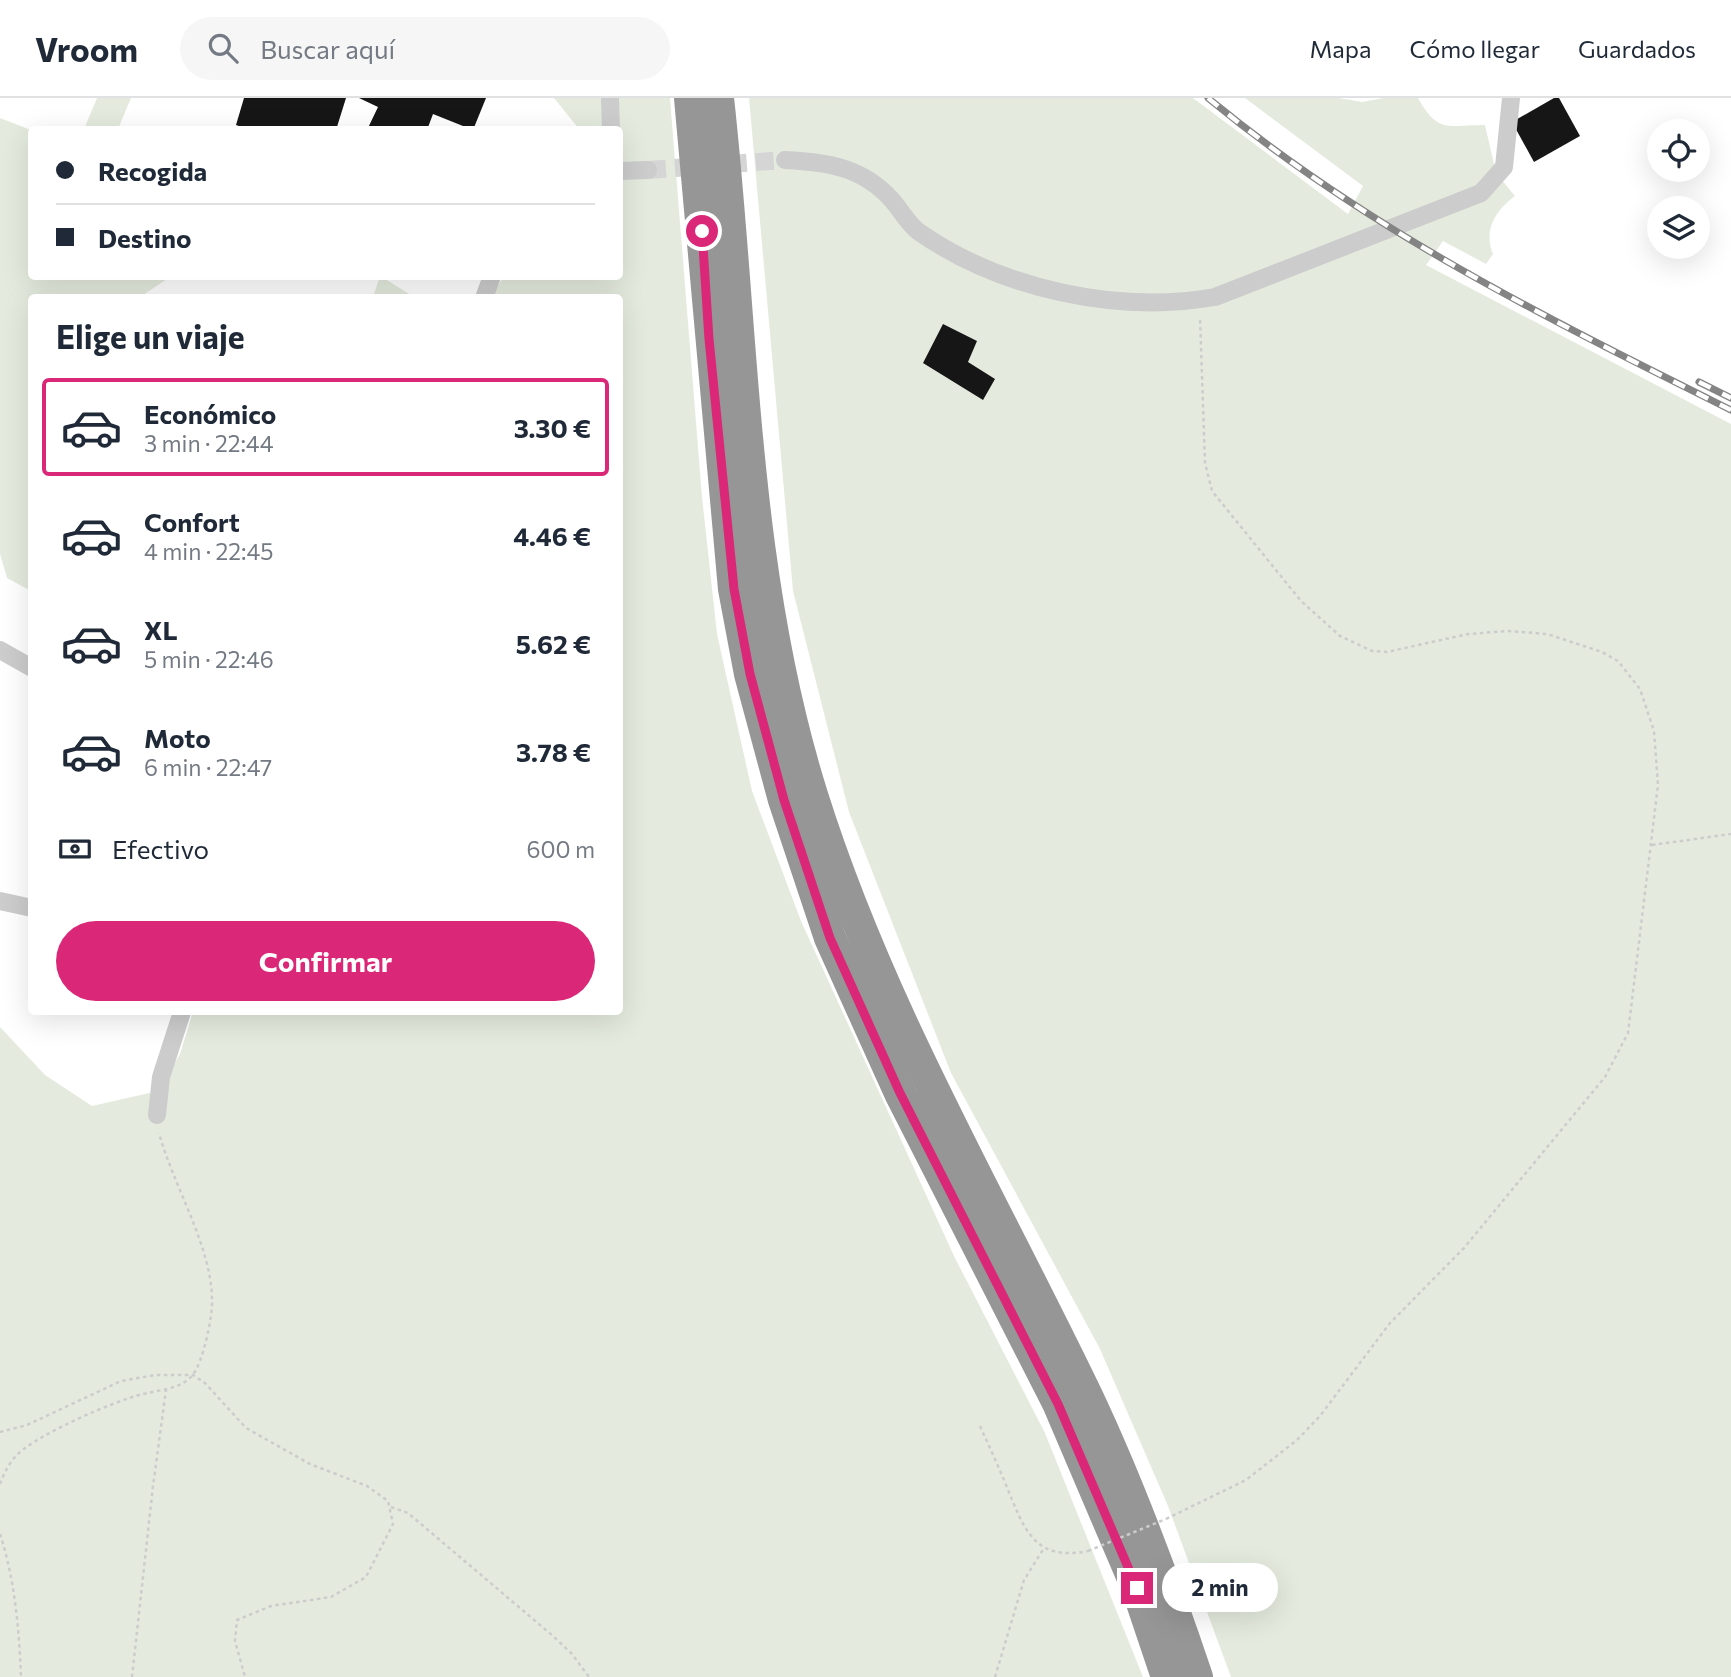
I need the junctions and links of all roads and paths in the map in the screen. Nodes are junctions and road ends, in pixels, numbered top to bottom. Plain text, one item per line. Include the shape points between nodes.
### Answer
1 (610, 98) edge
2 (690, 98) edge
3 (718, 98) edge
4 (1511, 98) edge
5 (611, 126) edge
6 (785, 160) tunnel mouth
7 (648, 170) tunnel mouth
8 (623, 171) edge
9 (1200, 300) junction
10 (0, 650) edge
11 (28, 666) edge
12 (1731, 834) edge
13 (1651, 845) junction
14 (0, 901) edge
15 (28, 907) edge
16 (181, 1015) edge
17 (157, 1115) joint
18 (193, 1375) junction
19 (166, 1391) junction
20 (980, 1426) dead end
21 (0, 1432) edge
22 (0, 1484) edge
23 (391, 1507) junction
24 (0, 1534) edge
25 (1044, 1548) junction
26 (21, 1677) edge
27 (132, 1677) edge
28 (245, 1677) edge
29 (589, 1677) edge
30 (995, 1677) edge
31 (1167, 1677) edge
32 (1197, 1677) edge

1 - 5 street
2 - 31 highway via 732,576 750,674 784,800 830,938 900,1093 1063,1415 1137,1588
3 - 32 highway via 761,580 811,792 857,928 926,1081 1088,1399 1160,1569
4 - 9 street via 1504,167 1481,193
6 - 9 street via 825,162 866,177 916,229 965,261 1074,295 1153,302
7 - 8 street
9 - 13 path via 1207,477 1221,503 1280,577 1322,621 1355,645 1372,651 1509,631 1574,641 1618,661 1640,690 1654,731 1658,785
10 - 11 street
12 - 13 path
13 - 25 path, bridge via 1628,1033 1591,1097 1464,1248 1390,1323 1320,1416 1246,1480 1167,1519 1088,1551 1069,1555
14 - 15 street
16 - 17 street via 161,1077
17 - 18 path via 166,1157 201,1249 213,1300 205,1345
18 - 19 path
18 - 21 path via 121,1381 27,1425
18 - 23 path via 205,1382 246,1428 310,1464 367,1486
19 - 22 path via 112,1405 37,1440 12,1461
19 - 27 path
20 - 25 path via 1018,1516
23 - 28 path via 390,1532 366,1577 331,1597 271,1606 237,1620 234,1641
23 - 29 path via 408,1513 553,1636
24 - 26 path via 18,1624
25 - 30 path via 1024,1580

